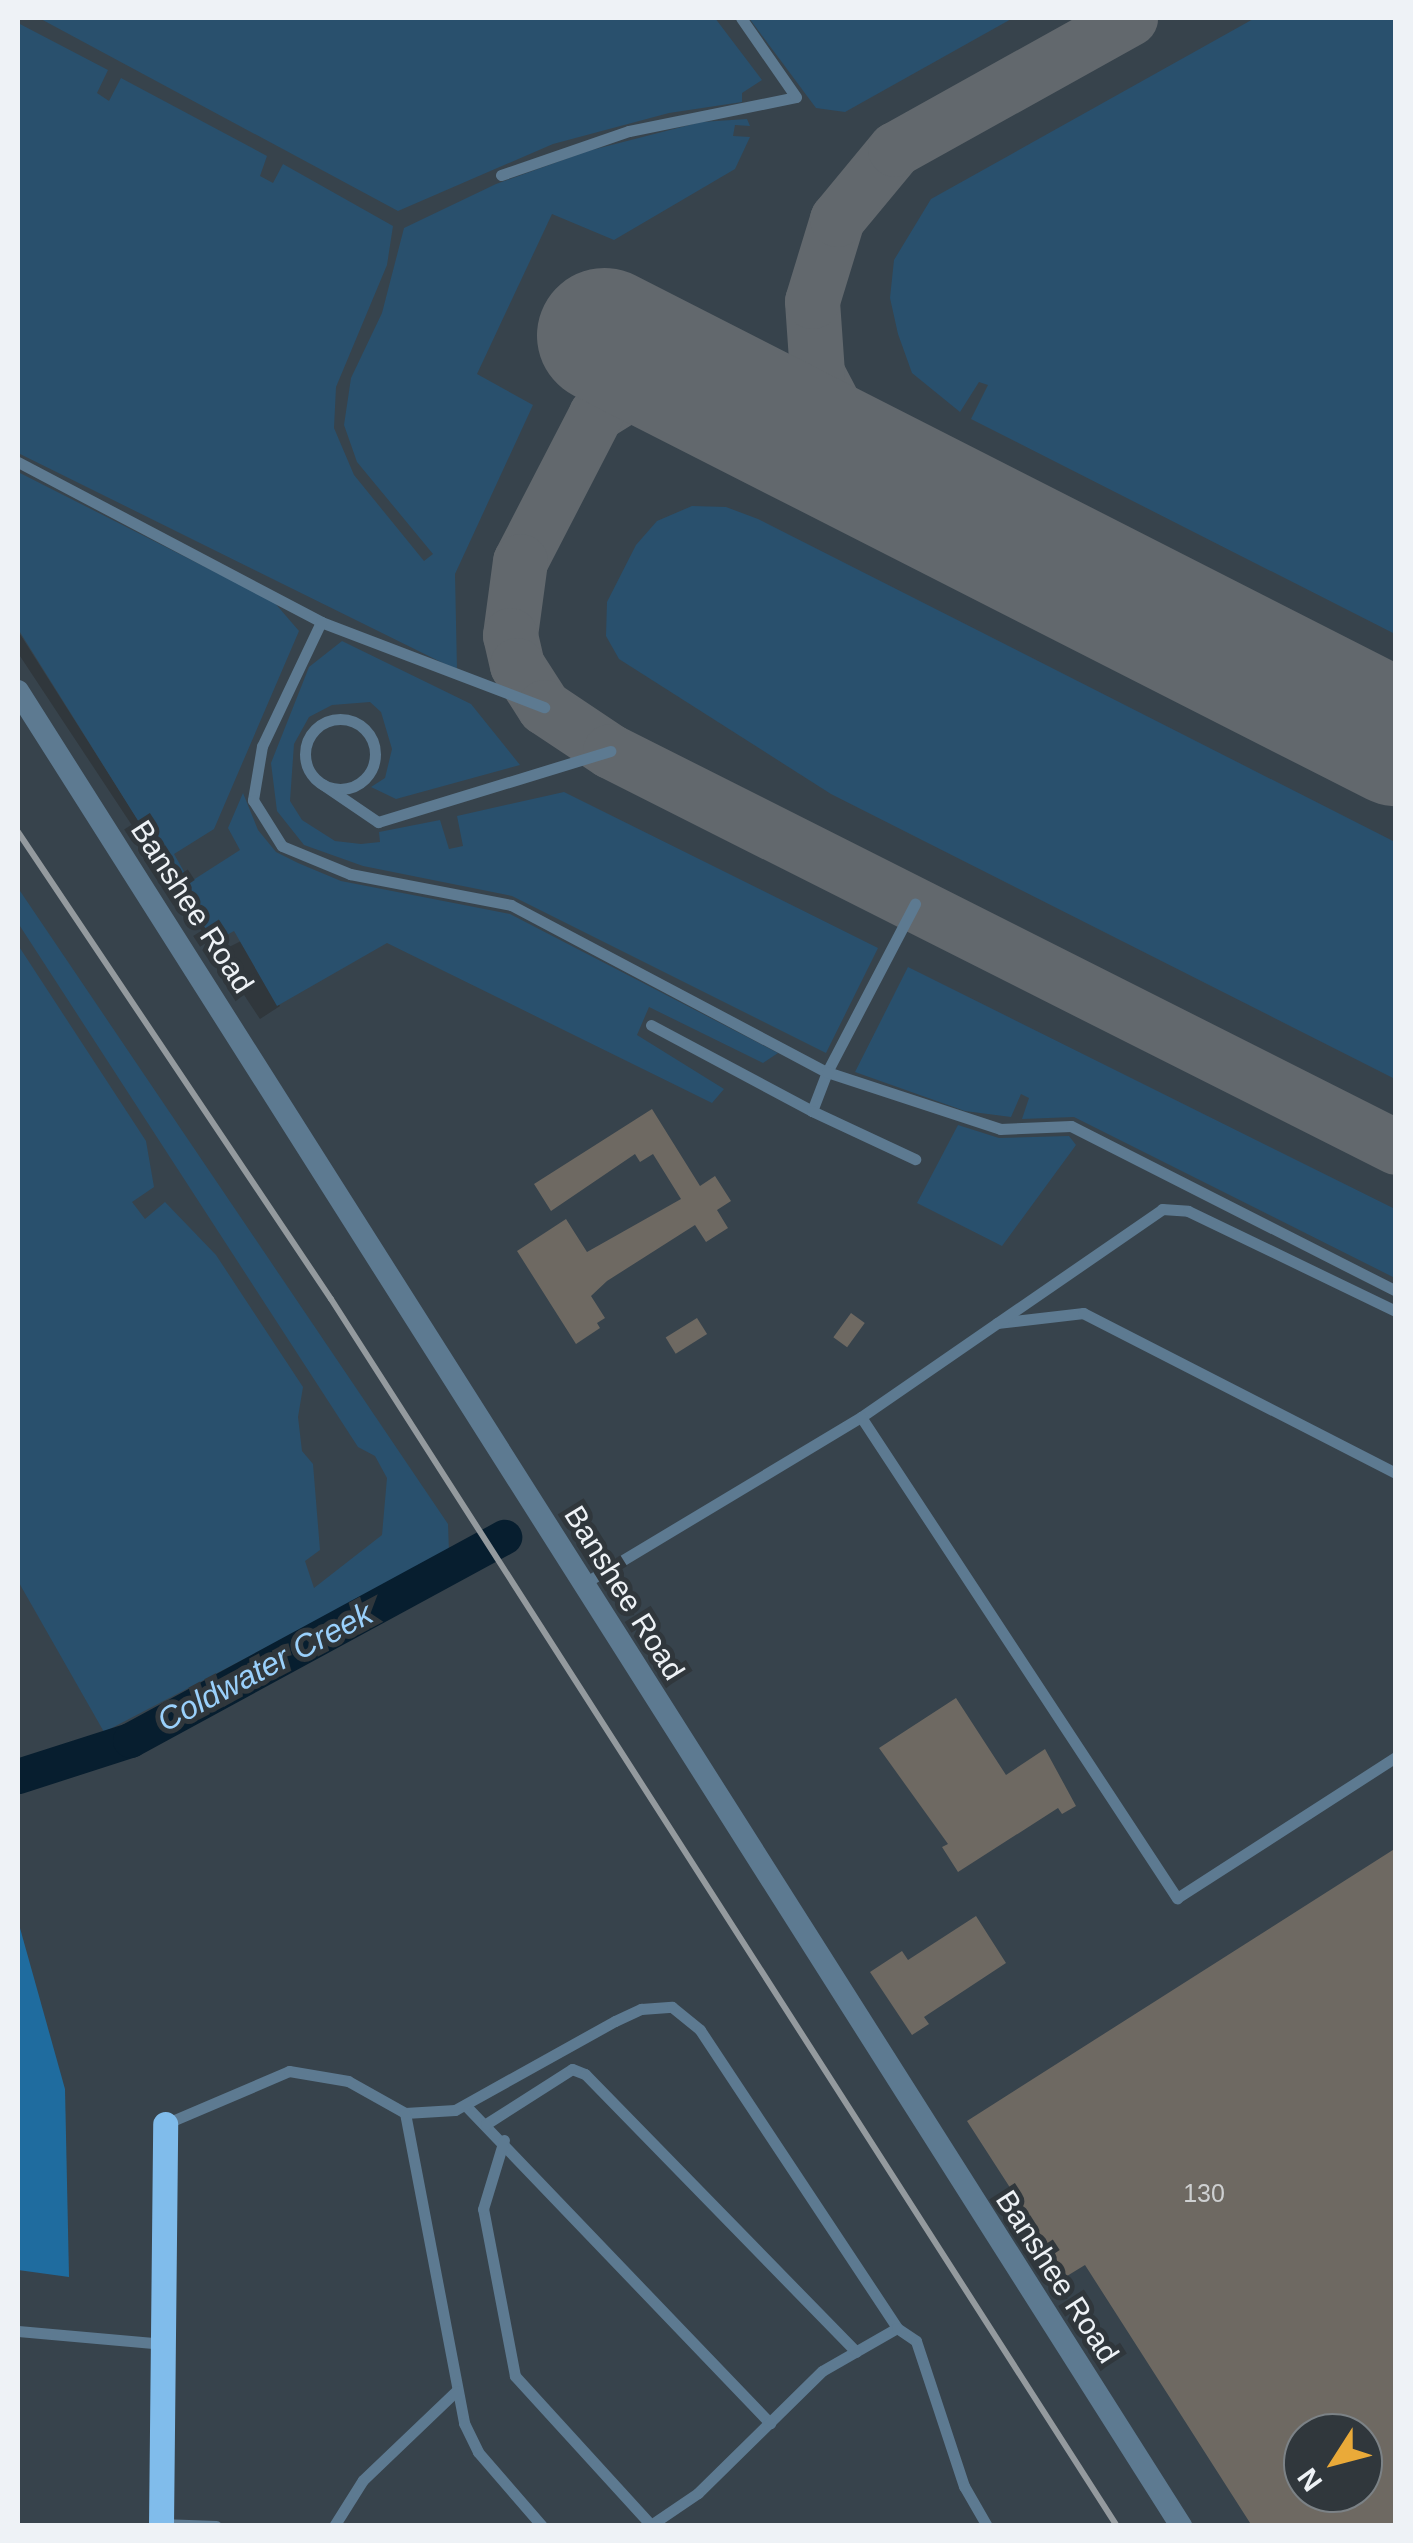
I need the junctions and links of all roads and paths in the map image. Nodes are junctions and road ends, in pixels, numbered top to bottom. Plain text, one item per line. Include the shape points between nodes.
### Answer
1 (741, 18) edge
2 (502, 176) dead end
3 (18, 462) edge
4 (321, 622) junction
5 (18, 690) edge
6 (544, 707) dead end
7 (610, 751) dead end
8 (322, 784) junction
9 (915, 904) dead end
10 (651, 1025) dead end
11 (827, 1072) junction
12 (812, 1111) junction
13 (916, 1159) dead end
14 (1396, 1291) edge
15 (1396, 1311) edge
16 (992, 1324) junction
17 (861, 1417) junction
18 (1396, 1473) edge
19 (583, 1584) junction
20 (1396, 1758) edge
21 (465, 2105) junction
22 (405, 2114) junction
23 (165, 2124) joint
24 (486, 2124) junction
25 (504, 2140) junction
26 (898, 2328) junction
27 (18, 2331) edge
28 (164, 2344) junction
29 (856, 2352) junction
30 (456, 2391) junction
31 (770, 2423) junction
32 (651, 2524) edge
33 (161, 2525) edge
34 (216, 2526) edge
35 (334, 2526) edge
36 (542, 2526) edge
37 (988, 2526) edge
38 (1181, 2526) edge

1 - 2 lane via 796,97 630,131
3 - 4 lane
4 - 6 lane
4 - 11 lane via 262,746 253,800 282,846 350,874 511,905
5 - 19 street, Banshee Road
7 - 8 lane via 378,822
8 - 8 lane via 306,766 306,743 330,719 354,721 374,747 371,770 344,789
9 - 11 lane
10 - 12 lane
11 - 12 lane
11 - 14 lane via 1000,1128 1071,1126
12 - 13 lane
15 - 16 lane via 1188,1211 1162,1208
16 - 17 lane
16 - 18 lane via 1083,1314
17 - 19 lane
17 - 20 lane via 1177,1898
19 - 38 street, Banshee Road
21 - 22 lane via 428,2116
21 - 24 lane
21 - 26 lane via 641,2009 662,2005 685,2013
22 - 23 lane via 348,2081 289,2071
22 - 30 lane
23 - 28 main road
24 - 25 lane
24 - 29 lane via 572,2069 585,2074
25 - 31 lane
25 - 32 lane via 483,2209 515,2376
26 - 29 lane
26 - 37 lane via 916,2342 964,2486
27 - 28 lane
28 - 33 main road
29 - 31 lane via 822,2372
30 - 35 lane via 364,2480
30 - 36 lane via 478,2452
31 - 32 lane via 698,2492
33 - 34 lane

